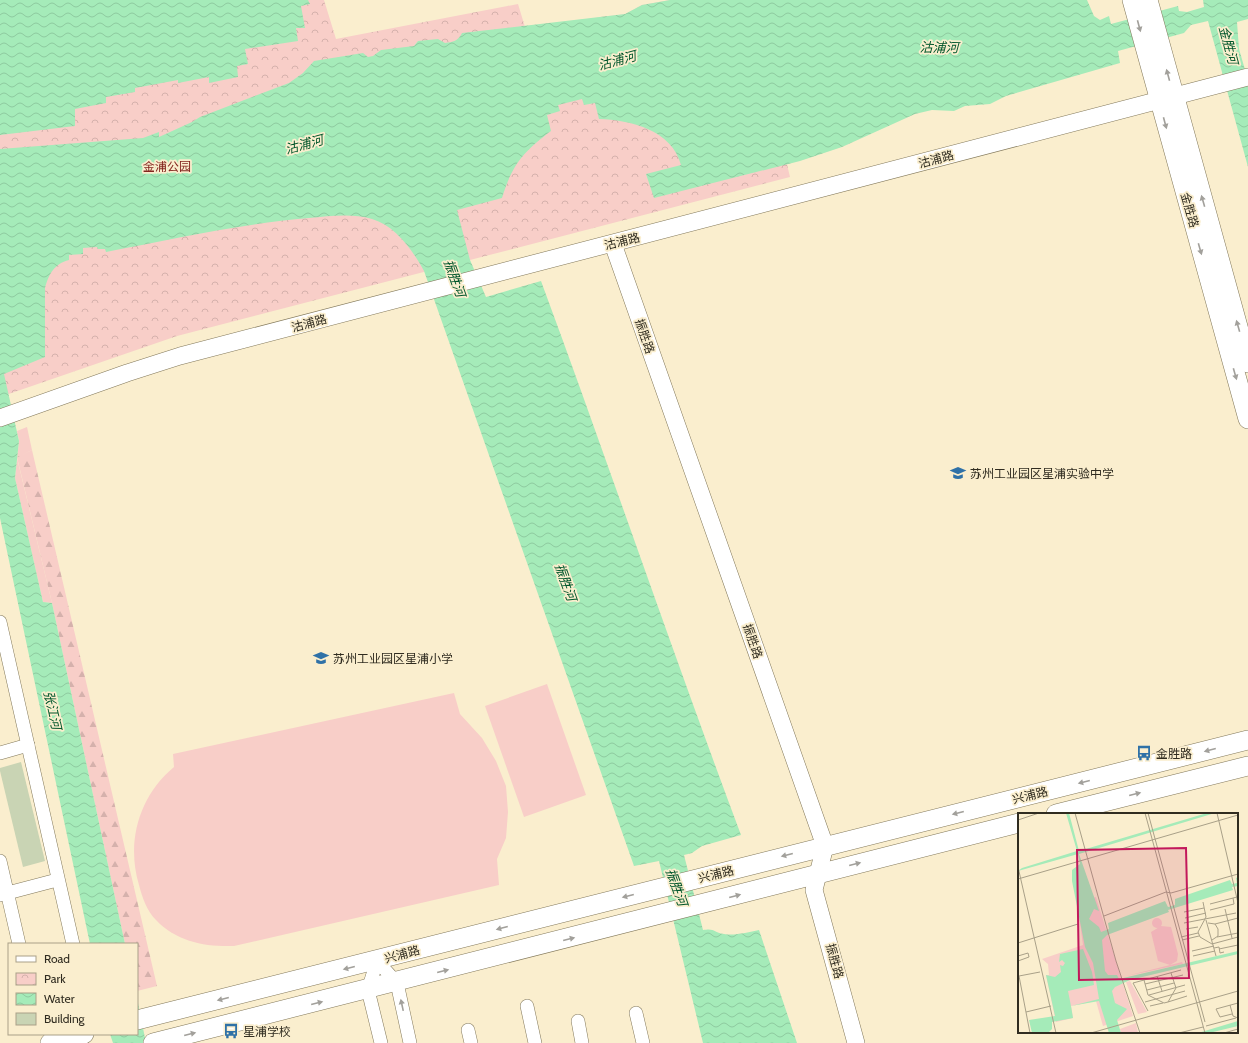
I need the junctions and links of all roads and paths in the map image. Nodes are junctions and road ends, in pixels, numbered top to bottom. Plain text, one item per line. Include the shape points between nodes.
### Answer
1 (1141, 2) edge
2 (1248, 77) edge
3 (1166, 99) junction
4 (613, 244) junction
5 (1248, 363) edge
6 (8, 415) edge
7 (1248, 419) edge
8 (0, 622) edge
9 (1248, 740) edge
10 (28, 745) junction
11 (0, 753) edge
12 (1248, 766) edge
13 (1060, 813) edge
14 (1018, 823) edge
15 (825, 846) junction
16 (0, 861) edge
17 (817, 873) junction
18 (57, 880) junction
19 (4, 894) edge
20 (19, 943) edge
21 (72, 943) edge
22 (377, 961) junction
23 (398, 983) junction
24 (368, 990) junction
25 (527, 1006) dead end
26 (636, 1013) dead end
27 (142, 1019) edge
28 (578, 1021) dead end
29 (468, 1030) dead end
30 (80, 1035) edge
31 (50, 1043) edge
32 (153, 1043) edge
33 (381, 1043) edge
34 (410, 1043) edge
35 (471, 1043) edge
36 (535, 1043) edge
37 (582, 1043) edge
38 (643, 1043) edge
39 (856, 1043) edge

1 - 3 main road, 金胜路
2 - 3 street, 沽浦路
3 - 4 street, 沽浦路
5 -> 3 main road, 金胜路
3 -> 7 main road, 金胜路
4 - 6 street, 沽浦路 via 180,356 121,374
4 - 15 street, 振胜路
8 - 10 street
9 -> 15 main road, 兴浦路
10 - 11 street
10 - 18 street
13 -> 12 main road, 兴浦路
17 -> 14 main road, 兴浦路
15 - 17 street, 振胜路
15 -> 22 main road, 兴浦路
16 - 19 street
23 -> 17 main road, 兴浦路
17 - 39 street, 振胜路 via 814,890
18 - 19 street
18 - 21 street
19 - 20 street
22 - 23 street
22 - 24 street
22 -> 27 main road, 兴浦路
23 - 24 main road, 兴浦路
34 -> 23 street
32 -> 24 main road, 兴浦路
24 - 33 street
25 - 36 street
26 - 38 street
28 - 37 street
29 - 35 street
30 - 31 main road

